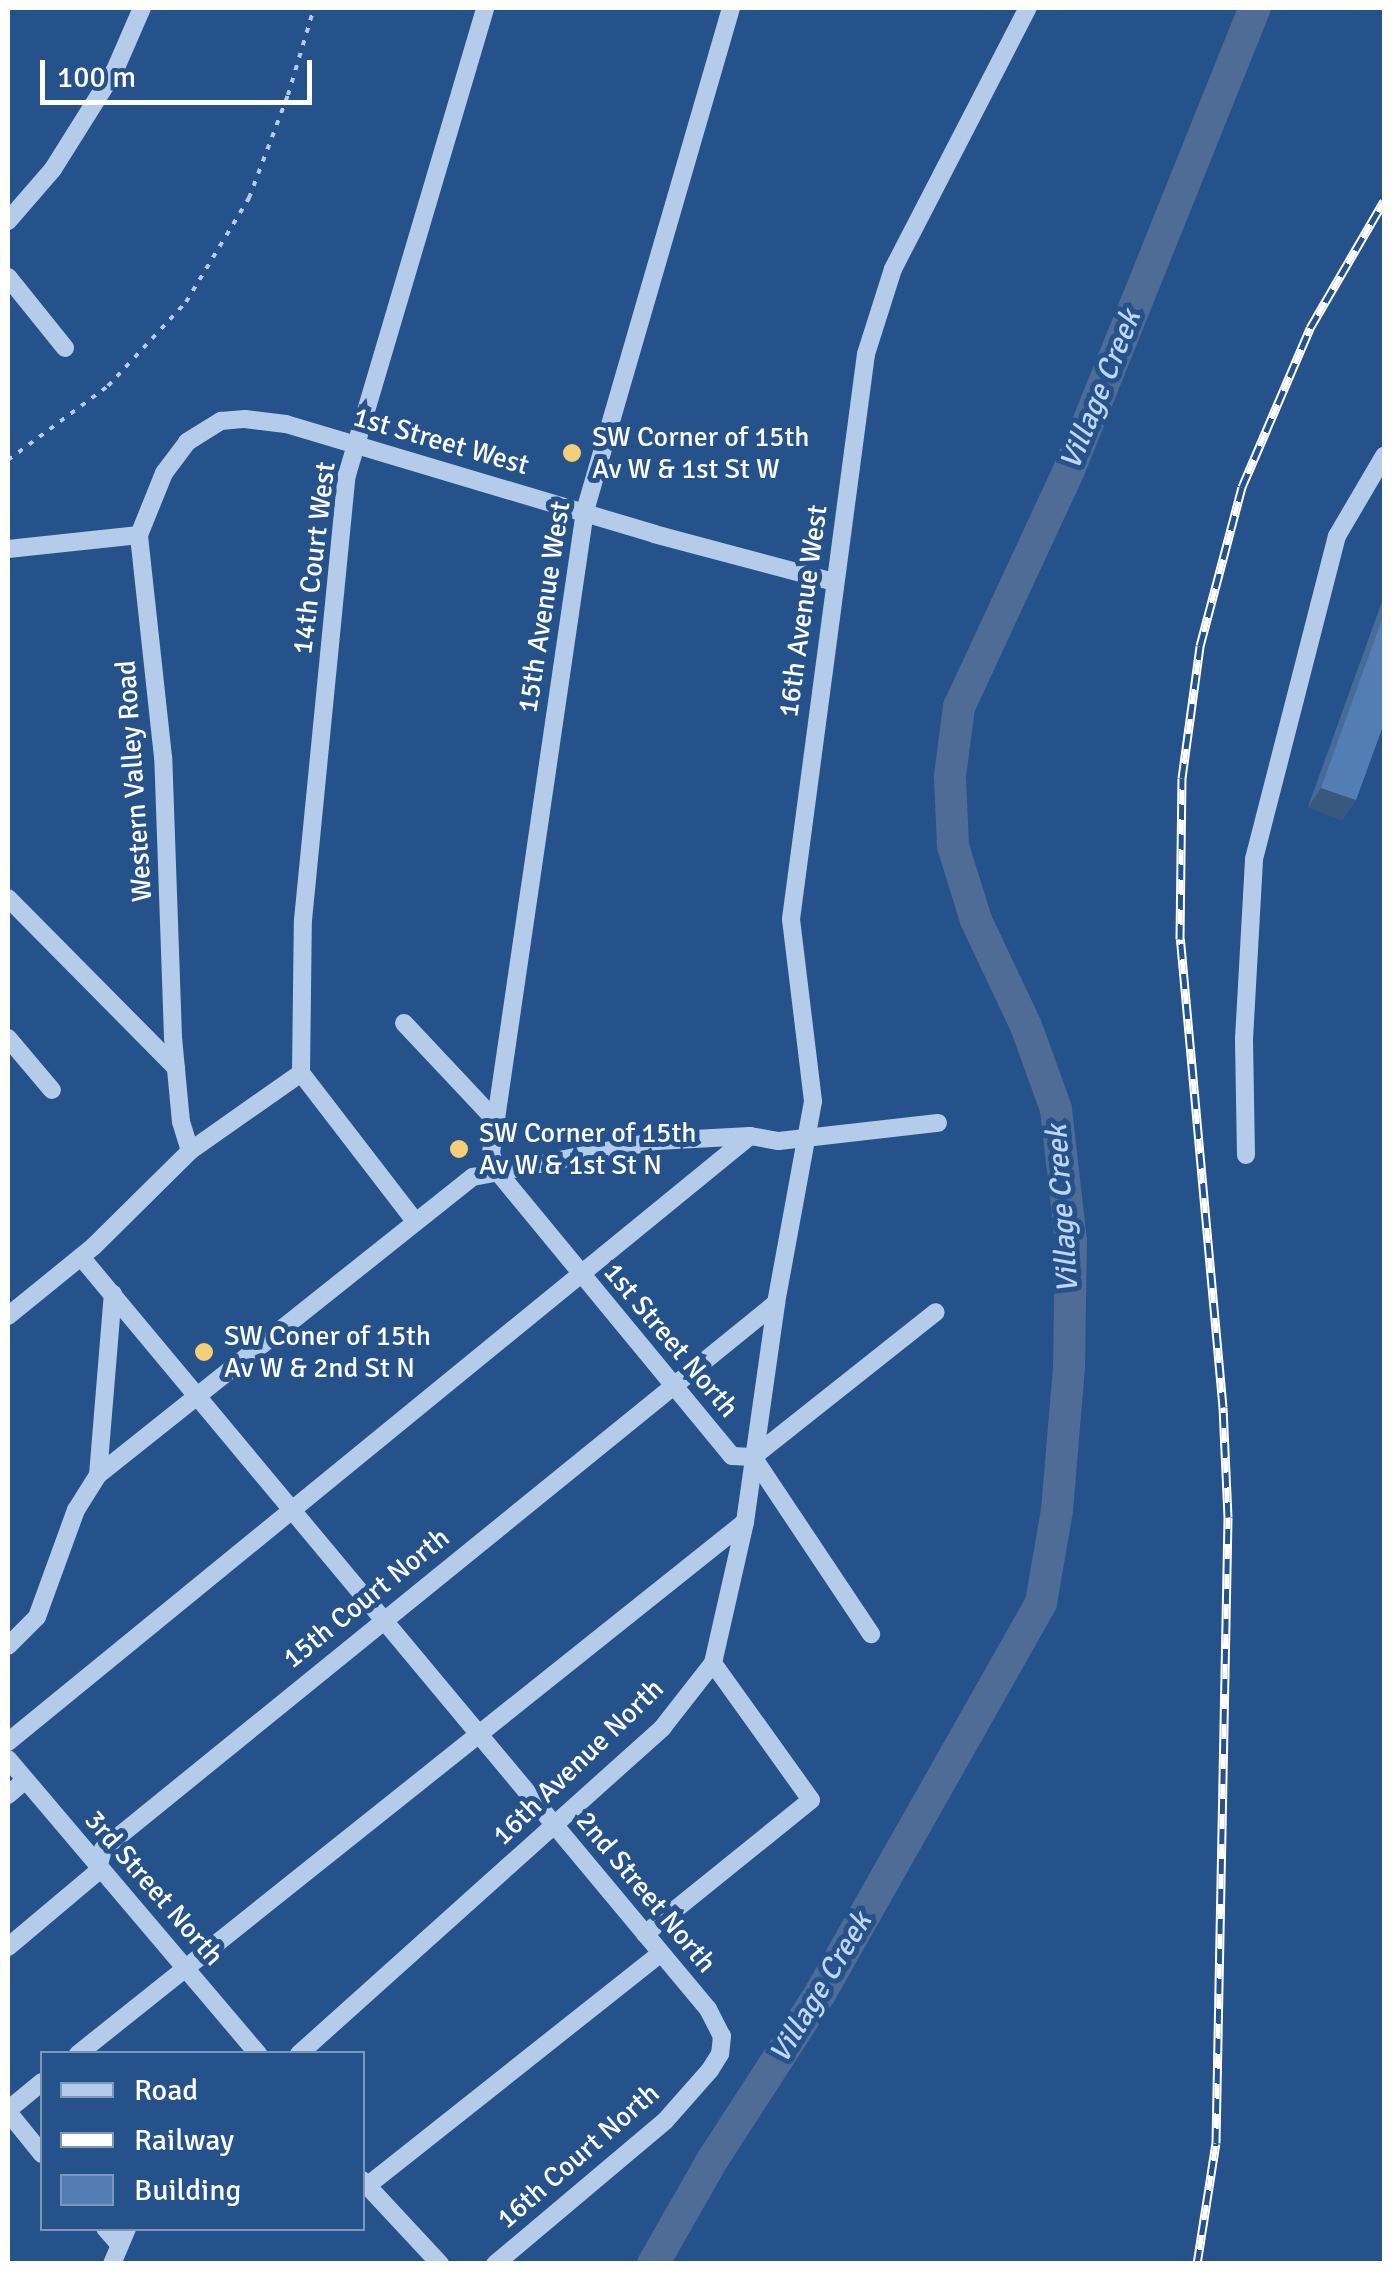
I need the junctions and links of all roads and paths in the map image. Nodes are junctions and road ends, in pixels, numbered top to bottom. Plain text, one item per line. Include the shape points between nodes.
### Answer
1 (142, 8) edge
2 (314, 8) edge
3 (485, 8) edge
4 (731, 8) edge
5 (1028, 8) edge
6 (8, 222) edge
7 (8, 276) edge
8 (65, 348) dead end
9 (205, 427) joint
10 (356, 445) junction
11 (1384, 456) edge
12 (8, 460) edge
13 (584, 512) junction
14 (138, 535) junction
15 (8, 550) edge
16 (834, 582) junction
17 (8, 898) edge
18 (404, 1023) dead end
19 (8, 1038) edge
20 (176, 1068) junction
21 (301, 1073) junction
22 (52, 1090) dead end
23 (495, 1120) junction
24 (938, 1123) dead end
25 (750, 1136) junction
26 (808, 1136) junction
27 (190, 1152) junction
28 (1246, 1155) dead end
29 (497, 1171) junction
30 (415, 1221) junction
31 (81, 1257) junction
32 (580, 1275) junction
33 (113, 1294) junction
34 (776, 1303) junction
35 (936, 1312) dead end
36 (8, 1316) edge
37 (674, 1387) junction
38 (196, 1395) junction
39 (753, 1457) junction
40 (98, 1475) junction
41 (291, 1511) junction
42 (745, 1522) junction
43 (384, 1620) junction
44 (871, 1634) dead end
45 (8, 1646) edge
46 (713, 1663) junction
47 (478, 1735) junction
48 (8, 1742) edge
49 (8, 1759) edge
50 (25, 1780) junction
51 (8, 1795) edge
52 (555, 1824) junction
53 (98, 1866) junction
54 (645, 1934) junction
55 (8, 1948) edge
56 (660, 1954) junction
57 (188, 1966) junction
58 (722, 2036) joint
59 (82, 2051) edge
60 (256, 2051) edge
61 (302, 2051) edge
62 (40, 2084) edge
63 (8, 2111) edge
64 (40, 2151) edge
65 (365, 2183) edge
66 (123, 2236) edge
67 (112, 2264) edge
68 (440, 2264) edge
69 (495, 2264) edge

1 - 6 street via 115,70 63,153
2 - 12 path via 249,198 186,302 108,386
3 - 10 street, 14th Court West
4 - 13 street, 15th Avenue West
5 - 16 street, 16th Avenue West via 893,268 866,354
7 - 8 street
9 - 10 street, 1st Street West via 246,419
9 - 14 street, Western Valley Road via 164,473
10 - 13 street, 1st Street West
10 - 21 street, 14th Court West via 347,475 304,920
11 - 28 street via 1338,536 1254,859 1244,1039
13 - 16 street, 1st Street West
13 - 23 street, 15th Avenue West
14 - 15 street
14 - 20 street, Western Valley Road via 163,757
16 - 26 street, 16th Avenue West via 791,919 813,1100
17 - 20 street
18 - 23 street
19 - 22 street
20 - 27 street, Western Valley Road
21 - 27 street
21 - 30 street
23 - 29 street, 15th Avenue West
24 - 26 street
25 - 26 street
25 - 29 street via 657,1141
25 - 32 street
26 - 34 street, 16th Avenue North
27 - 31 street
29 - 30 street via 473,1177
29 - 32 street, 1st Street North
30 - 38 street
31 - 33 street, 2nd Street North
31 - 36 street
32 - 37 street, 1st Street North
32 - 41 street
33 - 38 street, 2nd Street North
33 - 40 street
34 - 37 street, 15th Court North
34 - 39 street, 16th Avenue North
35 - 39 street
37 - 39 street, 1st Street North via 732,1456
37 - 43 street, 15th Court North
38 - 40 street
38 - 41 street, 2nd Street North
39 - 42 street, 16th Avenue North
39 - 44 street, 1st Street North
40 - 45 street via 76,1510 36,1617
41 - 43 street, 2nd Street North
41 - 48 street
42 - 46 street, 16th Avenue North
42 - 47 street
43 - 47 street, 2nd Street North
43 - 53 street, 15th Court North via 103,1849
46 - 52 street, 16th Avenue North via 663,1727
46 - 54 street via 811,1800
47 - 52 street, 2nd Street North
47 - 57 street
49 - 50 street, 3rd Street North
50 - 51 street
50 - 53 street, 3rd Street North
52 - 54 street, 2nd Street North
52 - 61 street, 16th Avenue North
53 - 55 street, 15th Court North
53 - 57 street, 3rd Street North
54 - 56 street, 2nd Street North
56 - 58 street, 2nd Street North via 708,2009
56 - 65 street
57 - 59 street
57 - 60 street, 3rd Street North
58 - 69 street, 16th Court North via 710,2070 665,2121
62 - 63 street
63 - 64 street
65 - 68 street
66 - 67 street

